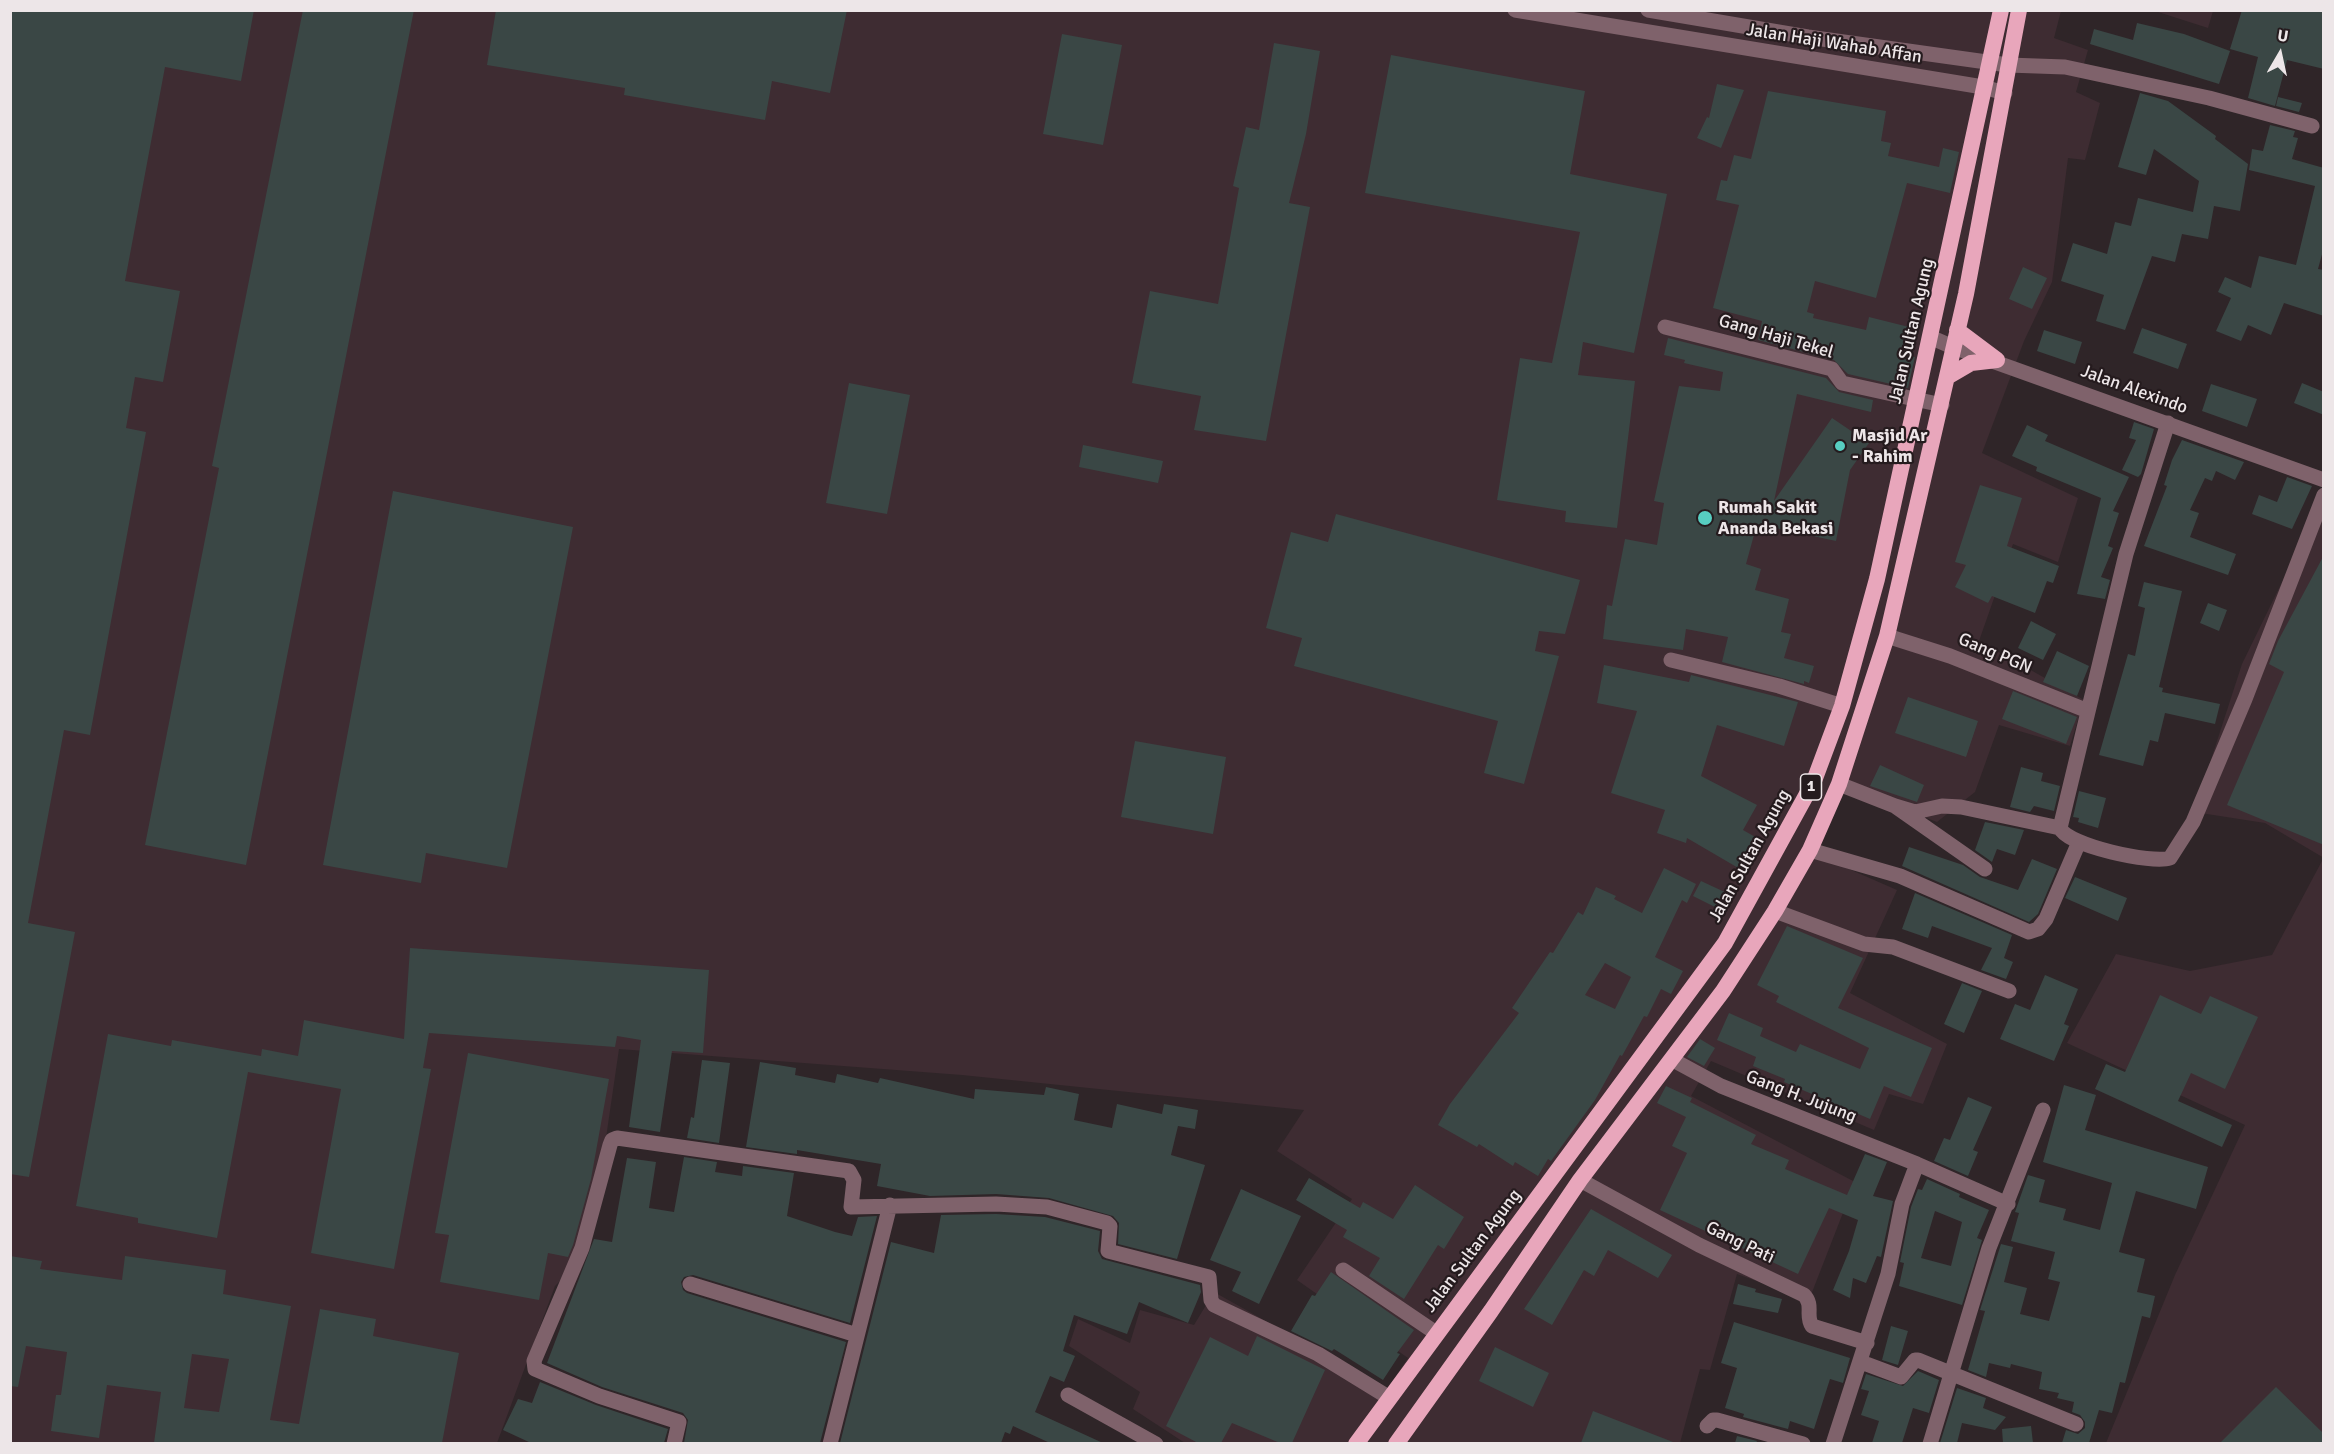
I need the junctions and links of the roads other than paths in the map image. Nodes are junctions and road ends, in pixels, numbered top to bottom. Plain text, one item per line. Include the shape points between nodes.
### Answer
1 (1515, 10) edge
2 (1648, 10) edge
3 (2001, 10) edge
4 (2019, 10) edge
5 (1988, 61) junction
6 (2008, 65) junction
7 (1983, 87) junction
8 (2005, 93) junction
9 (2312, 126) dead end
10 (1665, 327) dead end
11 (1957, 330) junction
12 (1930, 337) junction
13 (1953, 346) junction
14 (1997, 360) junction
15 (1947, 378) junction
16 (1917, 400) junction
17 (1942, 405) junction
18 (2168, 423) junction
19 (2324, 480) edge
20 (2324, 495) edge
21 (1887, 636) junction
22 (1671, 660) dead end
23 (1842, 706) junction
24 (2088, 711) junction
25 (1839, 784) junction
26 (1895, 806) junction
27 (2060, 828) junction
28 (2079, 842) junction
29 (1810, 850) junction
30 (1985, 869) dead end
31 (1775, 911) junction
32 (2009, 991) dead end
33 (1673, 1060) junction
34 (2043, 1110) dead end
35 (1917, 1164) junction
36 (1580, 1180) junction
37 (890, 1204) junction
38 (2008, 1204) junction
39 (1343, 1270) dead end
40 (690, 1284) dead end
41 (1436, 1333) junction
42 (857, 1335) junction
43 (1867, 1343) junction
44 (1861, 1362) junction
45 (1954, 1373) junction
46 (1068, 1395) dead end
47 (1388, 1397) junction
48 (2076, 1424) dead end
49 (1707, 1426) dead end
50 (674, 1443) edge
51 (830, 1443) edge
52 (1156, 1443) edge
53 (1356, 1443) edge
54 (1396, 1443) edge
55 (1803, 1443) edge
56 (1833, 1443) edge
57 (1930, 1443) edge

1 - 7 street, Jalan Haji Wahab Affan
2 - 5 street, Jalan Haji Wahab Affan via 1808,38
3 - 5 highway, Jalan Sultan Agung / 1
4 - 6 highway, 1
5 - 6 street, Jalan Haji Wahab Affan
5 - 7 highway, Jalan Sultan Agung / 1
6 - 8 highway, 1
6 - 9 street, Jalan Haji Wahab Affan via 2065,66
7 - 8 street, Jalan Haji Wahab Affan
7 - 12 highway, Jalan Sultan Agung / 1
8 - 11 highway, 1
10 - 16 street, Gang Haji Tekel via 1832,369 1842,383
11 - 13 highway, 1
11 - 14 highway
12 - 13 street, Jalan Alexindo
12 - 16 highway, Jalan Sultan Agung / 1
13 - 14 street, Jalan Alexindo
13 - 15 highway, 1
14 - 15 highway via 1971,363
14 - 18 street, Jalan Alexindo
15 - 17 highway, 1
16 - 17 street, Gang Haji Tekel
16 - 23 highway, Jalan Sultan Agung / 1 via 1877,579
17 - 21 highway, 1
18 - 19 street, Jalan Alexindo
18 - 24 street via 2126,554
20 - 28 street via 2245,699 2193,822 2173,856 2150,859
21 - 24 street, Gang PGN via 1950,656
21 - 25 highway, 1
22 - 23 street
23 - 41 highway, Jalan Sultan Agung / 1 via 1814,781 1725,943
24 - 27 street
25 - 26 street
25 - 29 highway, 1
26 - 27 street via 1915,812 1942,806 1961,807
26 - 30 street
27 - 28 street
28 - 29 street via 2046,919 2038,929 2029,932 1900,876
29 - 31 highway, 1
31 - 32 street via 1864,944 1893,947
31 - 33 highway, 1
33 - 35 street, Gang H. Jujung via 1721,1086
33 - 36 highway, 1
34 - 38 street
35 - 38 street, Gang H. Jujung
35 - 43 street via 1902,1204 1892,1261
36 - 43 street, Gang Pati via 1699,1245 1803,1295 1810,1304 1812,1326
36 - 54 highway, 1
37 - 42 street
37 - 47 street via 996,1203 1047,1208 1108,1224 1108,1251 1209,1277 1214,1305 1318,1354
37 - 50 street via 851,1207 854,1180 849,1171 612,1140 582,1248 534,1361 535,1369 599,1396 679,1422
38 - 45 street via 1989,1248
39 - 41 street
40 - 42 street
41 - 47 highway, Jalan Sultan Agung / 1
42 - 51 street
43 - 44 street
44 - 45 street via 1901,1377 1916,1359
44 - 56 street
45 - 48 street
45 - 57 street
46 - 52 street
47 - 53 highway, Jalan Sultan Agung / 1
49 - 55 street via 1717,1420

